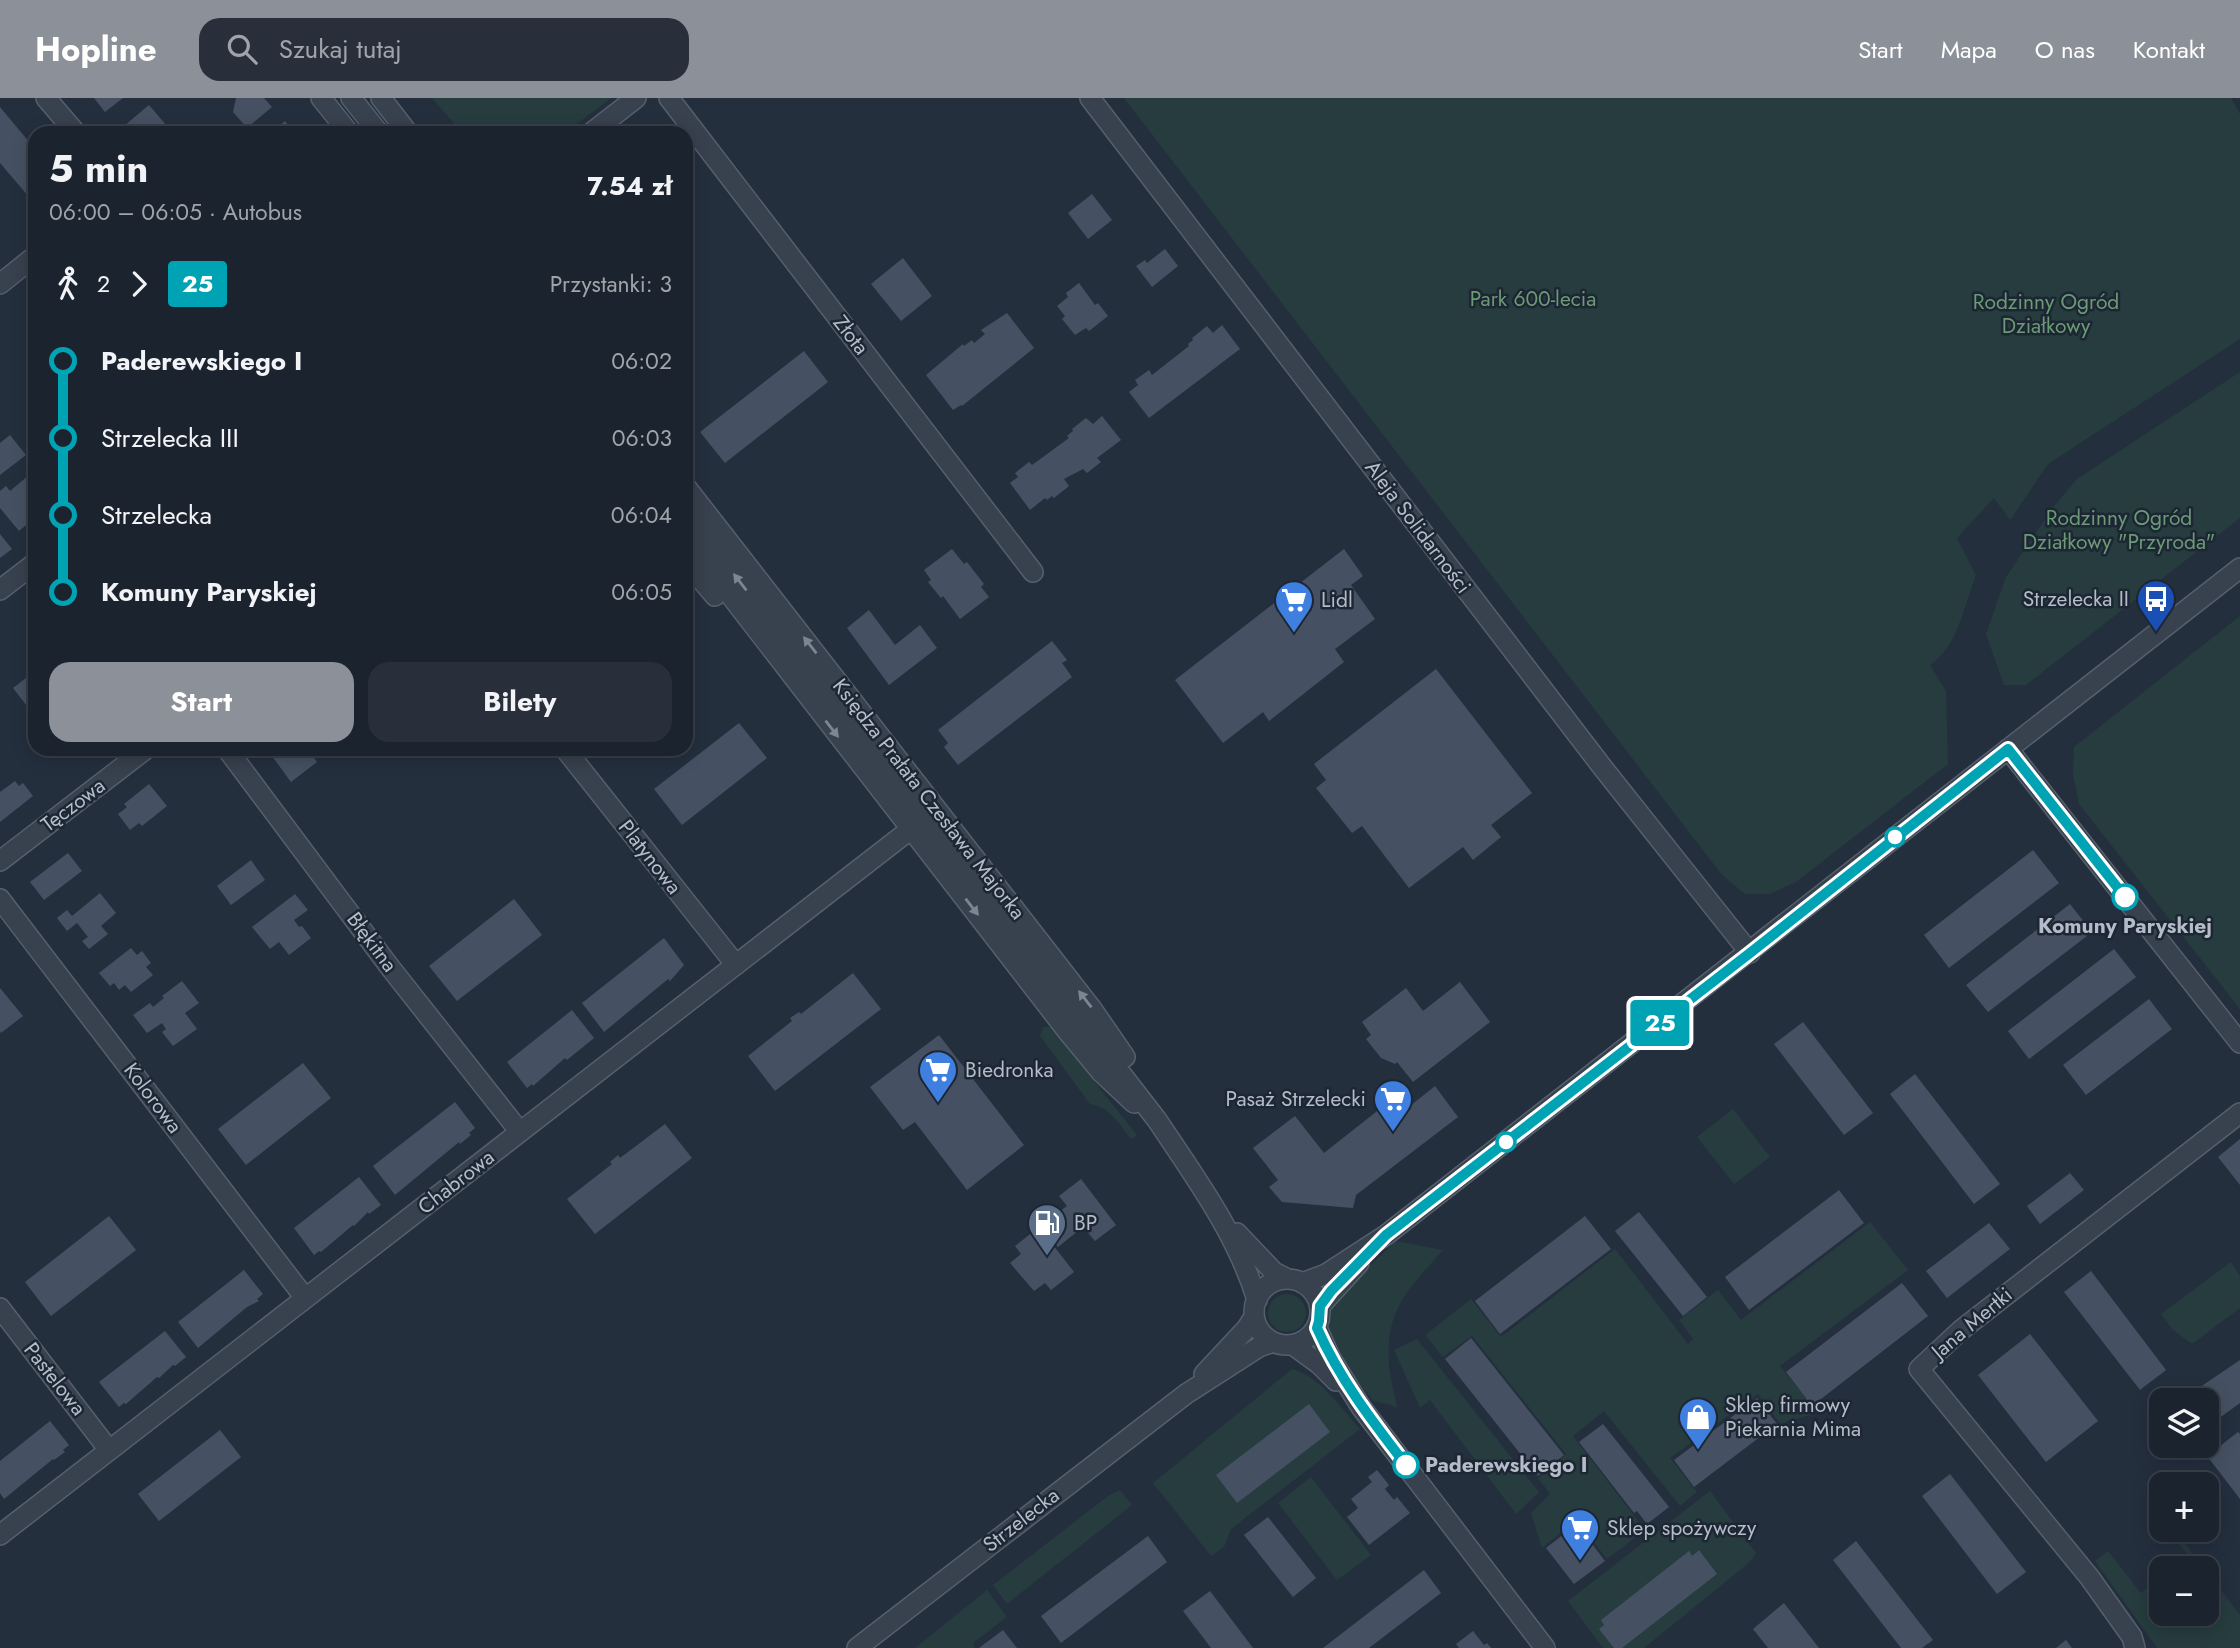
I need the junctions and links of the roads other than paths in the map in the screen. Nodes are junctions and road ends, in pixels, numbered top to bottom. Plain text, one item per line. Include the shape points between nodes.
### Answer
1 (46, 98) edge
2 (321, 98) edge
3 (351, 98) edge
4 (381, 98) edge
5 (636, 98) edge
6 (669, 98) edge
7 (1090, 98) edge
8 (70, 126) edge
9 (343, 126) edge
10 (373, 126) edge
11 (403, 126) edge
12 (600, 126) edge
13 (691, 126) edge
14 (693, 129) edge
15 (28, 262) edge
16 (0, 284) edge
17 (693, 496) edge
18 (693, 521) edge
19 (693, 547) edge
20 (28, 568) edge
21 (2240, 568) edge
22 (693, 570) edge
23 (1033, 572) dead end
24 (0, 590) edge
25 (780, 663) junction
26 (2008, 749) junction
27 (137, 756) edge
28 (232, 756) edge
29 (571, 756) edge
30 (911, 829) junction
31 (0, 861) edge
32 (0, 898) edge
33 (1750, 953) junction
34 (736, 965) junction
35 (2240, 1043) edge
36 (2240, 1113) edge
37 (1157, 1120) junction
38 (520, 1132) junction
39 (1217, 1211) junction
40 (1386, 1235) junction
41 (1295, 1281) junction
42 (305, 1298) junction
43 (1320, 1306) junction
44 (0, 1308) edge
45 (1256, 1308) junction
46 (1317, 1328) junction
47 (1273, 1342) junction
48 (1293, 1345) junction
49 (1186, 1394) junction
50 (1362, 1407) junction
51 (109, 1450) junction
52 (0, 1535) edge
53 (858, 1648) edge
54 (1545, 1648) edge
55 (2135, 1648) edge

1 - 8 street
2 - 9 street
3 - 10 street
4 - 11 street
5 - 12 street
6 - 13 street, Złota
7 - 33 street, Aleja Solidarności
14 - 23 street, Złota
15 - 16 street
37 -> 17 street, Księdza Prałata Czesława Majorka via 1139,1078 1092,1009
37 -> 18 street, Księdza Prałata Czesława Majorka
19 - 25 street, Księdza Prałata Czesława Majorka
20 - 24 street
21 - 26 street
22 - 25 street, Księdza Prałata Czesława Majorka
25 -> 30 street, Księdza Prałata Czesława Majorka
26 - 33 street
26 - 35 street
27 - 31 street, Tęczowa
28 - 38 street, Błękitna
29 - 34 street, Platynowa
30 - 34 street, Chabrowa
30 -> 37 street, Księdza Prałata Czesława Majorka via 1101,1072
32 - 42 street, Kolorowa
33 - 40 street
34 - 38 street, Chabrowa
36 - 55 street, Jana Mertki via 1961,1330 1919,1369 2091,1578
37 - 39 street, Księdza Prałata Czesława Majorka
38 - 42 street, Chabrowa
39 - 41 street, Księdza Prałata Czesława Majorka via 1274,1272
39 - 45 street, Księdza Prałata Czesława Majorka via 1248,1269
40 - 41 street via 1326,1274
40 - 43 street
41 - 43 street via 1313,1292
41 - 45 street via 1280,1280 1266,1287
42 - 51 street, Chabrowa
43 - 46 street
44 - 51 street, Pastelowa
45 - 47 street via 1260,1332
45 - 49 street, Strzelecka via 1247,1328
46 - 48 street
46 - 50 street
47 - 48 street
47 - 49 street, Strzelecka
48 - 50 street
49 - 53 street, Strzelecka
50 - 54 street
51 - 52 street, Chabrowa

